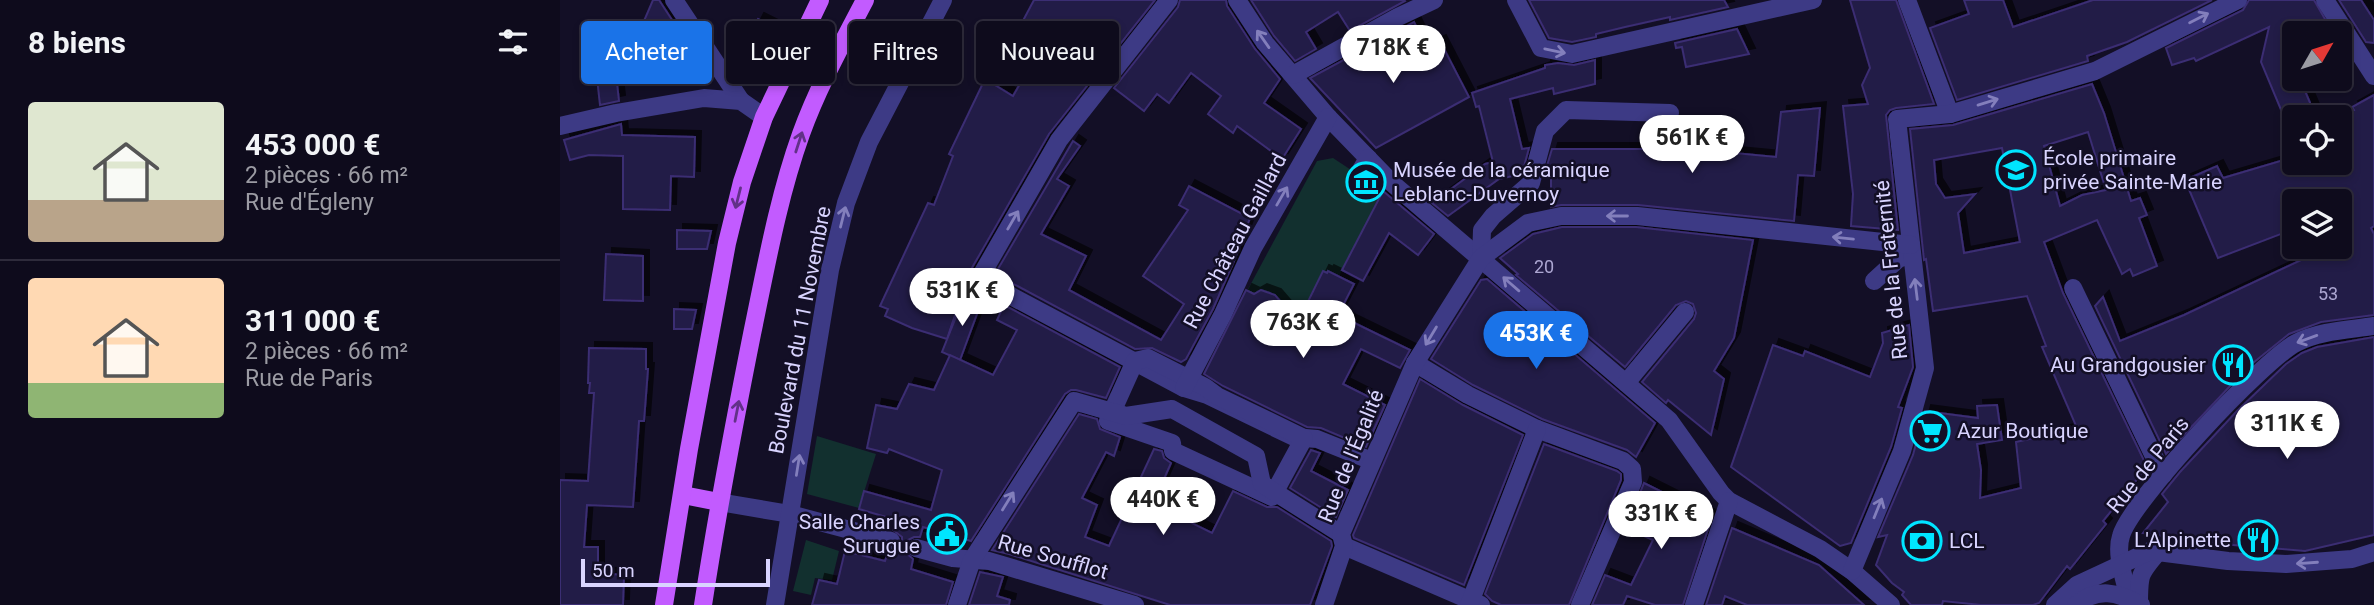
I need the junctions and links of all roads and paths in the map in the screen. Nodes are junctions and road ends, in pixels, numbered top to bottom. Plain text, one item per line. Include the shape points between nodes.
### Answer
1 (674, 0) edge
2 (820, 0) edge
3 (865, 0) edge
4 (943, 0) edge
5 (1169, 0) edge
6 (1237, 0) edge
7 (1434, 0) edge
8 (1516, 0) edge
9 (1813, 0) edge
10 (1907, 0) edge
11 (2238, 0) edge
12 (2325, 0) edge
13 (1293, 75) junction
14 (2374, 76) edge
15 (741, 101) junction
16 (1670, 113) dead end
17 (1950, 114) junction
18 (764, 117) junction
19 (1328, 117) junction
20 (560, 126) edge
21 (1368, 158) junction
22 (1358, 175) dead end
23 (1912, 250) junction
24 (1481, 258) junction
25 (1874, 281) dead end
26 (2073, 288) dead end
27 (1685, 312) dead end
28 (2374, 326) edge
29 (1135, 361) junction
30 (1415, 363) junction
31 (1186, 383) junction
32 (1626, 383) junction
33 (1172, 409) junction
34 (1119, 414) junction
35 (1537, 429) junction
36 (1304, 438) junction
37 (1372, 461) junction
38 (2163, 475) junction
39 (1268, 488) junction
40 (683, 495) junction
41 (1729, 501) junction
42 (719, 502) junction
43 (790, 514) junction
44 (1343, 540) junction
45 (891, 541) dead end
46 (916, 548) dead end
47 (2158, 552) junction
48 (2374, 552) edge
49 (972, 560) junction
50 (2122, 564) junction
51 (1852, 571) junction
52 (1473, 603) edge
53 (2136, 603) edge
54 (664, 605) edge
55 (703, 605) edge
56 (775, 605) edge
57 (957, 605) edge
58 (1135, 605) edge
59 (1324, 605) edge
60 (1580, 605) edge
61 (1695, 605) edge
62 (1890, 605) edge
63 (2055, 605) edge
64 (2076, 605) edge

1 - 15 street
2 - 18 main road
42 -> 3 main road, Boulevard du 11 Novembre via 786,180 827,72
43 -> 4 street, Boulevard du 11 Novembre via 830,270 846,203 869,142
29 -> 5 street via 978,279 1059,140
13 -> 6 street
7 - 13 street
8 -> 9 street via 1541,48 1572,54
10 - 17 street
17 -> 11 street via 2095,71
12 - 14 street
13 - 19 street
15 - 18 street
15 - 20 street via 704,98
16 - 24 street via 1566,110 1545,131 1531,183 1482,230
17 - 23 street, Rue de la Fraternité via 1898,119
18 -> 40 main road via 727,243
19 - 21 street
31 -> 19 street, Rue Château Gaillard via 1253,248
21 - 22 street
21 - 24 street
23 -> 24 street via 1637,216 1560,216 1528,223
23 - 25 street
51 -> 23 street, Rue de la Fraternité via 1933,369
24 -> 30 street, Rue de l'Égalité
32 -> 24 street
26 - 38 street
27 - 32 street
28 -> 38 street, Rue de Paris via 2317,335 2275,357
29 - 31 street
29 - 34 street
30 - 35 street
30 - 37 street, Rue de l'Égalité
31 - 33 street, Rue Château Gaillard
31 - 36 street
32 - 41 street via 1674,425
33 - 34 street
33 - 39 street via 1256,456
34 - 39 street via 1108,421 1172,443 1173,451 1272,497
49 -> 34 street via 1074,401
35 - 52 street
35 - 60 street via 1623,461 1634,474
36 - 37 street
36 - 39 street
37 - 44 street, Rue de l'Égalité
38 - 50 street, Rue de Paris via 2126,522 2120,536
39 - 44 street
40 - 42 main road
40 - 54 main road
41 - 51 street
41 - 61 street
42 - 43 street
42 - 55 main road, Boulevard du 11 Novembre
43 - 45 street
43 - 56 street, Boulevard du 11 Novembre
44 - 52 street
44 - 59 street, Rue de l'Égalité
46 - 49 street, Rue Soufflot
48 -> 47 street via 2352,559 2286,564
47 - 50 street
47 - 53 street via 2141,571
49 - 57 street
49 - 58 street, Rue Soufflot via 989,561
50 - 53 street, Rue de Paris
50 - 63 street via 2077,585
51 - 62 street
53 - 64 street via 2095,593

